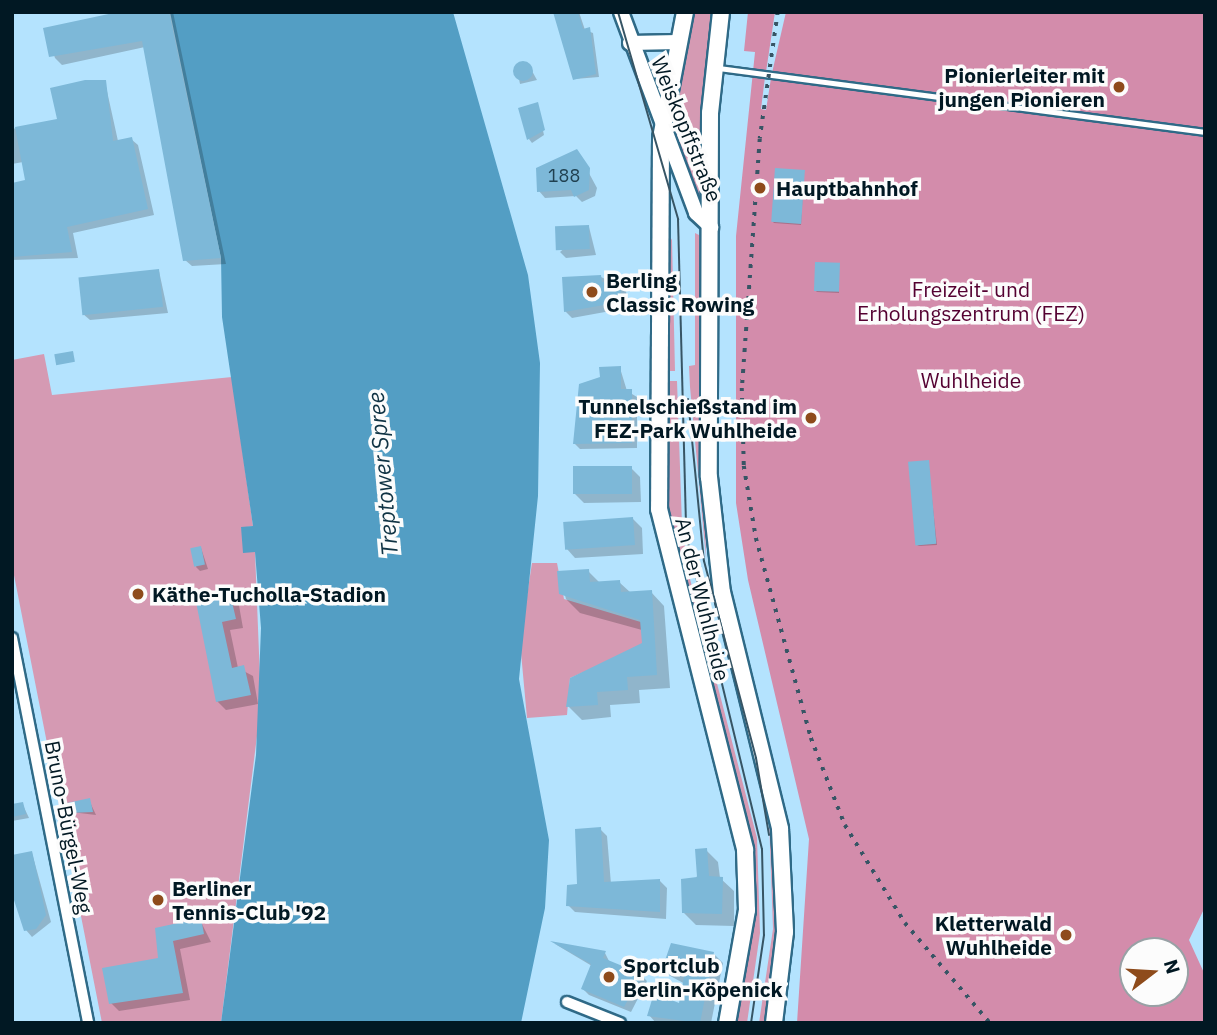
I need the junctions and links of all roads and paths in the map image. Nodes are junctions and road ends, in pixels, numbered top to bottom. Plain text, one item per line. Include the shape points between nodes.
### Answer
1 (621, 12) edge
2 (685, 12) edge
3 (721, 12) edge
4 (678, 42) junction
5 (630, 43) junction
6 (713, 67) junction
7 (662, 127) junction
8 (1205, 132) edge
9 (711, 227) junction
10 (12, 638) edge
11 (567, 1002) dead end
12 (88, 1023) edge
13 (620, 1023) edge
14 (727, 1023) edge
15 (774, 1023) edge

1 - 5 street, Weiskopffstraße
2 - 4 main road, An der Wuhlheide
3 - 6 main road, An der Wuhlheide
4 - 5 street, Weiskopffstraße
4 - 7 main road, An der Wuhlheide
5 - 7 street, Weiskopffstraße
6 - 8 lane
6 - 9 main road, An der Wuhlheide
7 - 9 street, Weiskopffstraße via 696,213
7 - 14 main road, An der Wuhlheide via 662,536 737,809 747,875 744,941
9 - 15 main road, An der Wuhlheide via 710,507 722,592 780,829 785,932
10 - 12 street, Bruno-Bürgel-Weg
11 - 13 street

